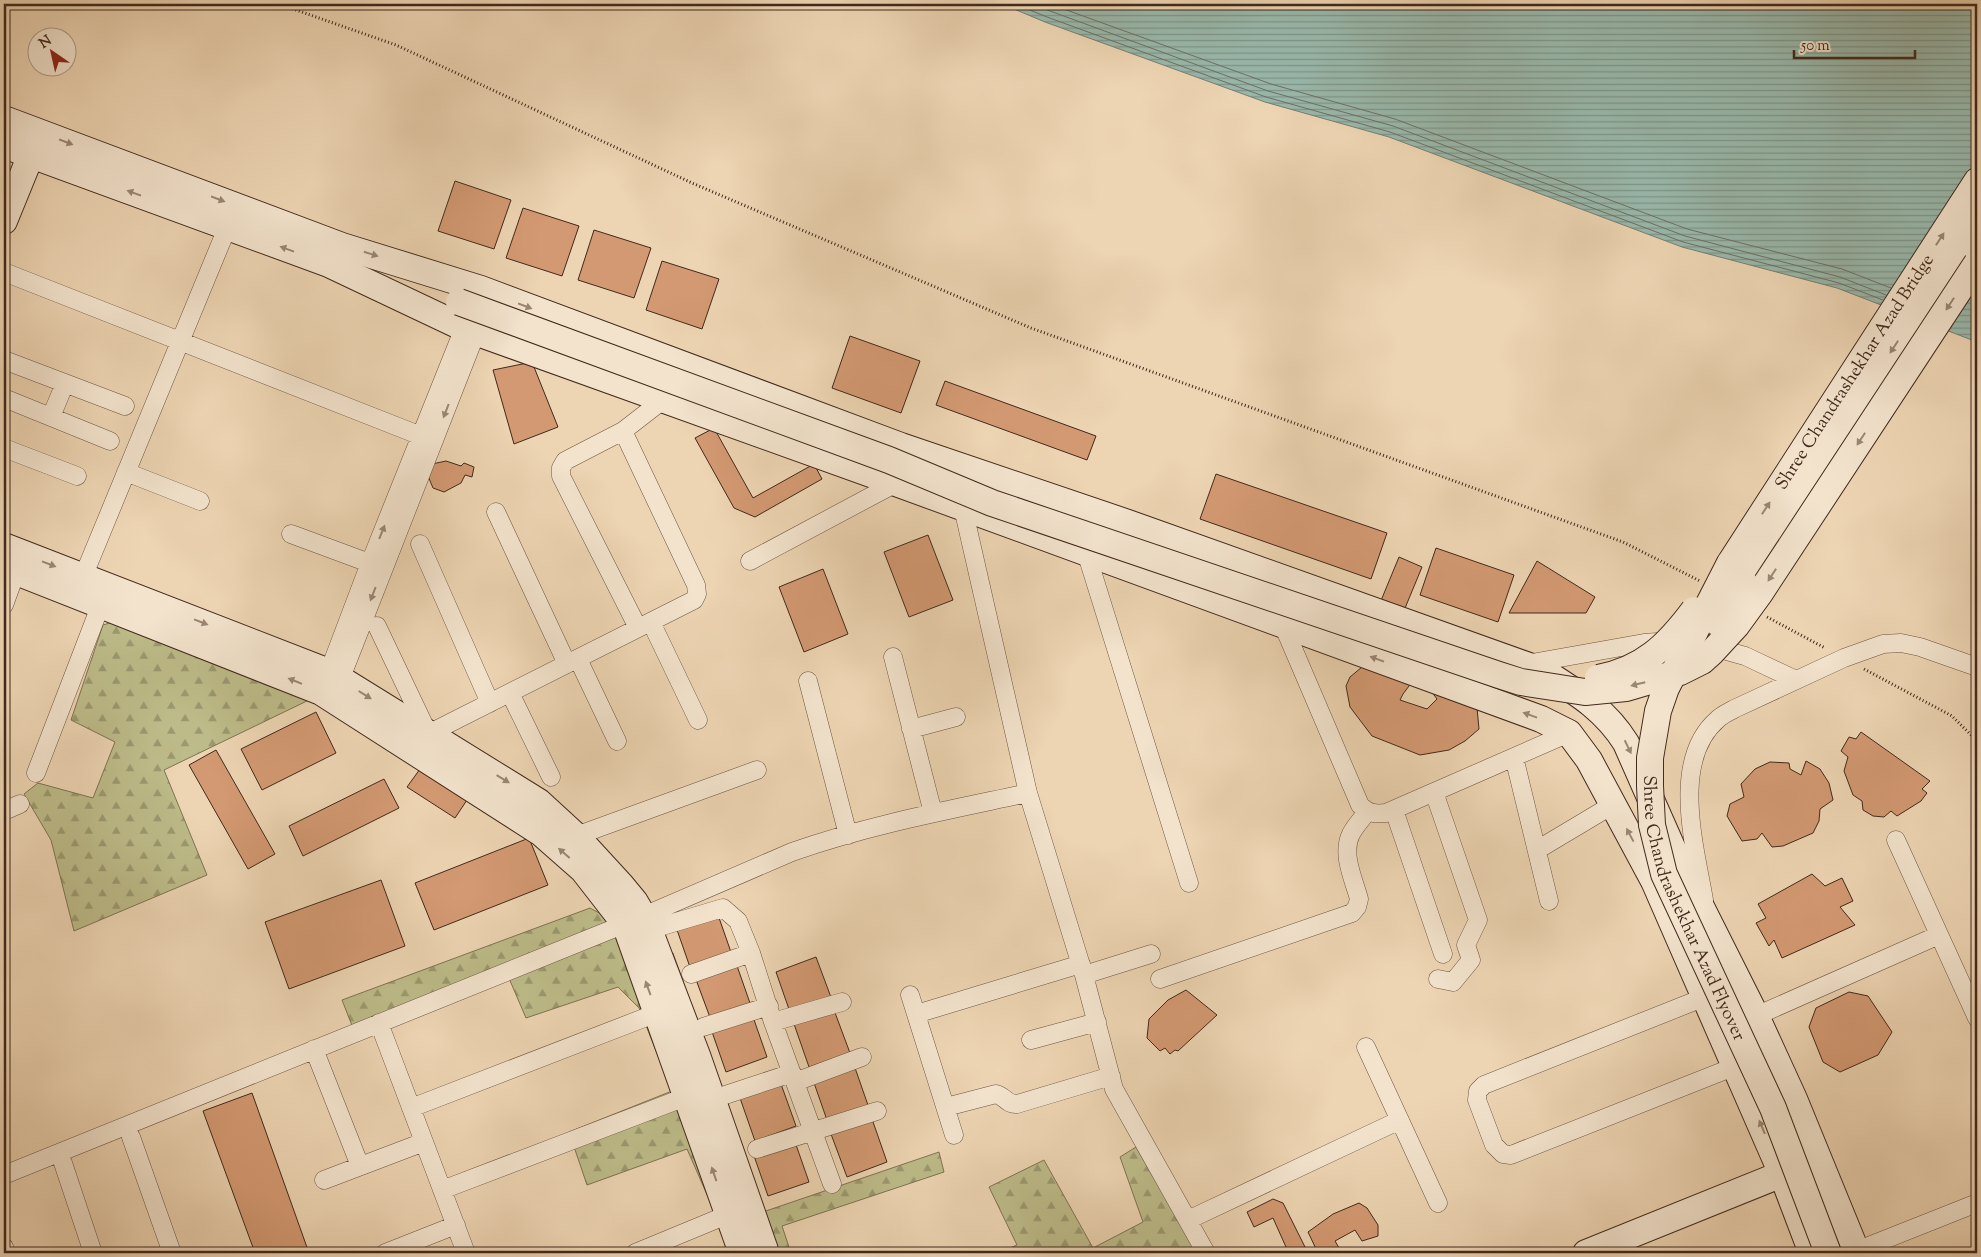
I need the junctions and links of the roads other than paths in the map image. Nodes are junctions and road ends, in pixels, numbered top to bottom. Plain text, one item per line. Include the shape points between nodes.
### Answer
1 (18, 138) edge
2 (4, 173) edge
3 (1977, 181) edge
4 (1977, 218) edge
5 (4, 221) edge
6 (227, 228) junction
7 (1977, 263) edge
8 (333, 266) junction
9 (4, 272) edge
10 (470, 330) junction
11 (180, 341) junction
12 (4, 360) edge
13 (65, 383) junction
14 (4, 398) edge
15 (663, 400) junction
16 (125, 406) dead end
17 (51, 417) junction
18 (623, 431) junction
19 (428, 439) junction
20 (110, 441) dead end
21 (901, 446) junction
22 (4, 448) edge
23 (929, 456) junction
24 (126, 472) junction
25 (77, 476) dead end
26 (892, 482) junction
27 (200, 501) dead end
28 (963, 508) junction
29 (496, 512) dead end
30 (291, 534) dead end
31 (420, 544) dead end
32 (4, 546) edge
33 (1086, 552) junction
34 (750, 561) dead end
35 (377, 566) junction
36 (10, 569) edge
37 (1737, 572) junction
38 (83, 577) junction
39 (101, 604) junction
40 (4, 605) edge
41 (644, 625) junction
42 (1283, 625) junction
43 (377, 626) dead end
44 (893, 658) dead end
45 (572, 662) junction
46 (1526, 664) junction
47 (1977, 667) edge
48 (1796, 680) junction
49 (808, 681) dead end
50 (331, 685) junction
51 (510, 693) junction
52 (490, 703) junction
53 (956, 717) dead end
54 (698, 720) dead end
55 (911, 729) junction
56 (1569, 733) junction
57 (617, 741) dead end
58 (422, 743) junction
59 (1514, 757) junction
60 (757, 770) dead end
61 (36, 773) dead end
62 (551, 777) dead end
63 (1434, 792) junction
64 (1028, 793) junction
65 (20, 804) dead end
66 (1614, 804) junction
67 (1394, 810) junction
68 (4, 811) edge
69 (1367, 812) junction
70 (933, 813) junction
71 (848, 835) junction
72 (576, 836) junction
73 (1896, 840) dead end
74 (1537, 850) junction
75 (1189, 883) dead end
76 (1550, 901) dead end
77 (1708, 918) junction
78 (639, 923) junction
79 (1939, 935) junction
80 (751, 954) junction
81 (1152, 954) dead end
82 (1443, 954) dead end
83 (1083, 970) junction
84 (691, 974) dead end
85 (1160, 979) dead end
86 (1438, 979) dead end
87 (910, 995) dead end
88 (1705, 997) junction
89 (842, 1002) dead end
90 (657, 1013) junction
91 (771, 1014) junction
92 (916, 1014) junction
93 (1756, 1016) junction
94 (1977, 1018) edge
95 (1097, 1022) junction
96 (379, 1023) junction
97 (703, 1027) dead end
98 (1032, 1040) dead end
99 (1366, 1047) dead end
100 (314, 1049) junction
101 (862, 1057) dead end
102 (1736, 1066) junction
103 (1111, 1076) junction
104 (794, 1077) junction
105 (703, 1094) junction
106 (946, 1107) junction
107 (411, 1108) junction
108 (877, 1112) dead end
109 (1400, 1120) junction
110 (814, 1131) junction
111 (954, 1135) dead end
112 (131, 1137) dead end
113 (424, 1142) junction
114 (757, 1149) dead end
115 (1819, 1159) junction
116 (62, 1163) dead end
117 (360, 1166) junction
118 (4, 1174) edge
119 (1782, 1174) junction
120 (324, 1180) dead end
121 (832, 1184) dead end
122 (442, 1190) junction
123 (1977, 1202) edge
124 (1438, 1203) dead end
125 (739, 1210) junction
126 (1188, 1220) junction
127 (456, 1225) junction
128 (4, 1247) edge
129 (6, 1253) edge
130 (94, 1253) edge
131 (172, 1253) edge
132 (385, 1253) edge
133 (466, 1253) edge
134 (635, 1253) edge
135 (742, 1253) edge
136 (766, 1253) edge
137 (1206, 1253) edge
138 (1586, 1253) edge
139 (1812, 1253) edge
140 (1828, 1253) edge
141 (1852, 1253) edge

1 - 2 main road
1 - 5 main road
6 -> 1 main road
1 -> 21 main road via 481,289
37 -> 3 main road, Shree Chandrashekhar Azad Bridge
4 -> 37 main road, Shree Chandrashekhar Azad Bridge
8 -> 6 main road
6 - 11 street
7 -> 8 main road, bridge via 1736,626 1702,661 1680,672 1626,688 1585,692 1521,682 1499,675 992,503 889,460 459,302
8 - 10 main road
9 - 11 street
10 - 15 main road
10 - 19 street
11 - 19 street
11 - 24 street
12 - 13 street
13 - 16 street
13 - 17 street
14 - 17 street
15 - 18 street
15 - 26 main road
17 - 20 street
18 - 41 street via 696,585 697,594 694,600
18 - 41 street via 565,461 561,476
19 - 35 street
21 - 23 main road
21 - 26 main road
22 - 25 street
23 - 37 main road, bridge via 945,474 1540,676 1580,681 1611,675 1634,666 1655,654
23 - 46 main road
24 - 27 street
24 - 38 street
26 - 28 main road
26 - 34 street
28 - 33 main road
28 - 64 street
29 - 45 street
30 - 35 street
31 - 52 street
32 -> 38 main road
33 - 42 main road
33 - 75 street
35 - 50 street
36 - 39 main road
36 - 40 street
37 - 140 main road, Shree Chandrashekhar Azad Flyover, bridge via 1666,688 1658,711 1650,758 1652,824 1664,874 1773,1108
37 - 141 main road, Shree Chandrashekhar Azad Flyover, bridge via 1679,697 1664,748 1661,781 1665,819 1673,861
38 -> 50 main road
50 -> 39 main road
39 - 61 street
41 - 45 street
41 - 54 street
56 -> 42 main road via 1541,719
42 - 69 street via 1360,805
43 - 58 street
44 - 55 street
45 - 51 street
45 - 57 street
46 - 48 street via 1644,642 1688,640 1745,656
46 -> 77 main road via 1543,671 1598,708 1618,731 1679,864
47 - 48 street via 1920,647 1883,644
48 - 77 street via 1718,719 1697,749 1692,770 1690,815
49 - 71 street
50 - 58 main road
51 - 52 street
51 - 62 street
52 - 58 street
53 - 55 street
55 - 70 street
56 - 59 street
56 - 66 main road
58 -> 72 main road via 539,802
78 -> 58 main road via 541,833
59 - 63 street
59 - 74 street
60 - 72 street
63 - 67 street
63 - 86 street via 1478,920 1466,945 1471,960 1453,982
64 - 70 street
64 - 83 street
65 - 68 street
66 - 74 street
88 -> 66 main road via 1654,881
67 - 69 street via 1375,814
67 - 82 street
69 - 85 street via 1347,844 1359,899 1358,907 1352,913
70 - 71 street
71 - 78 street via 792,852
72 - 78 main road via 621,885
73 - 79 street
74 - 76 street
77 - 93 main road
78 - 80 street via 723,908 738,921
90 -> 78 main road
78 - 96 street
78 - 105 main road
79 - 93 street
79 - 94 street
80 - 84 street
80 - 91 street
81 - 83 street
83 - 92 street
83 - 95 street
87 - 92 street
88 - 102 main road
88 - 102 street via 1484,1085 1478,1091 1477,1100 1494,1145 1503,1154 1511,1155
89 - 91 street
90 - 105 main road
90 - 107 street
91 - 97 street
91 - 104 street
92 - 106 street
93 - 115 main road
95 - 98 street
95 - 103 street
96 - 100 street
96 - 107 street
99 - 109 street
100 - 117 street
100 - 118 street
101 - 104 street
119 -> 102 main road
103 - 106 street via 1017,1104 1008,1103 996,1094
103 - 126 street via 1114,1089
104 - 105 street
104 - 110 street
105 - 122 street
105 - 125 main road
106 - 111 street
107 - 113 street
108 - 110 street
109 - 124 street
109 - 126 street
110 - 114 street
110 - 121 street
112 - 131 street
113 - 117 street
113 - 122 street
115 - 119 main road
115 - 141 main road
116 - 130 street
117 - 120 street
119 - 138 main road
119 - 139 main road
122 - 127 street
123 - 141 street
125 - 134 street
125 - 135 main road
125 - 136 main road
126 - 137 street
127 - 132 street
127 - 133 street
128 - 129 street

